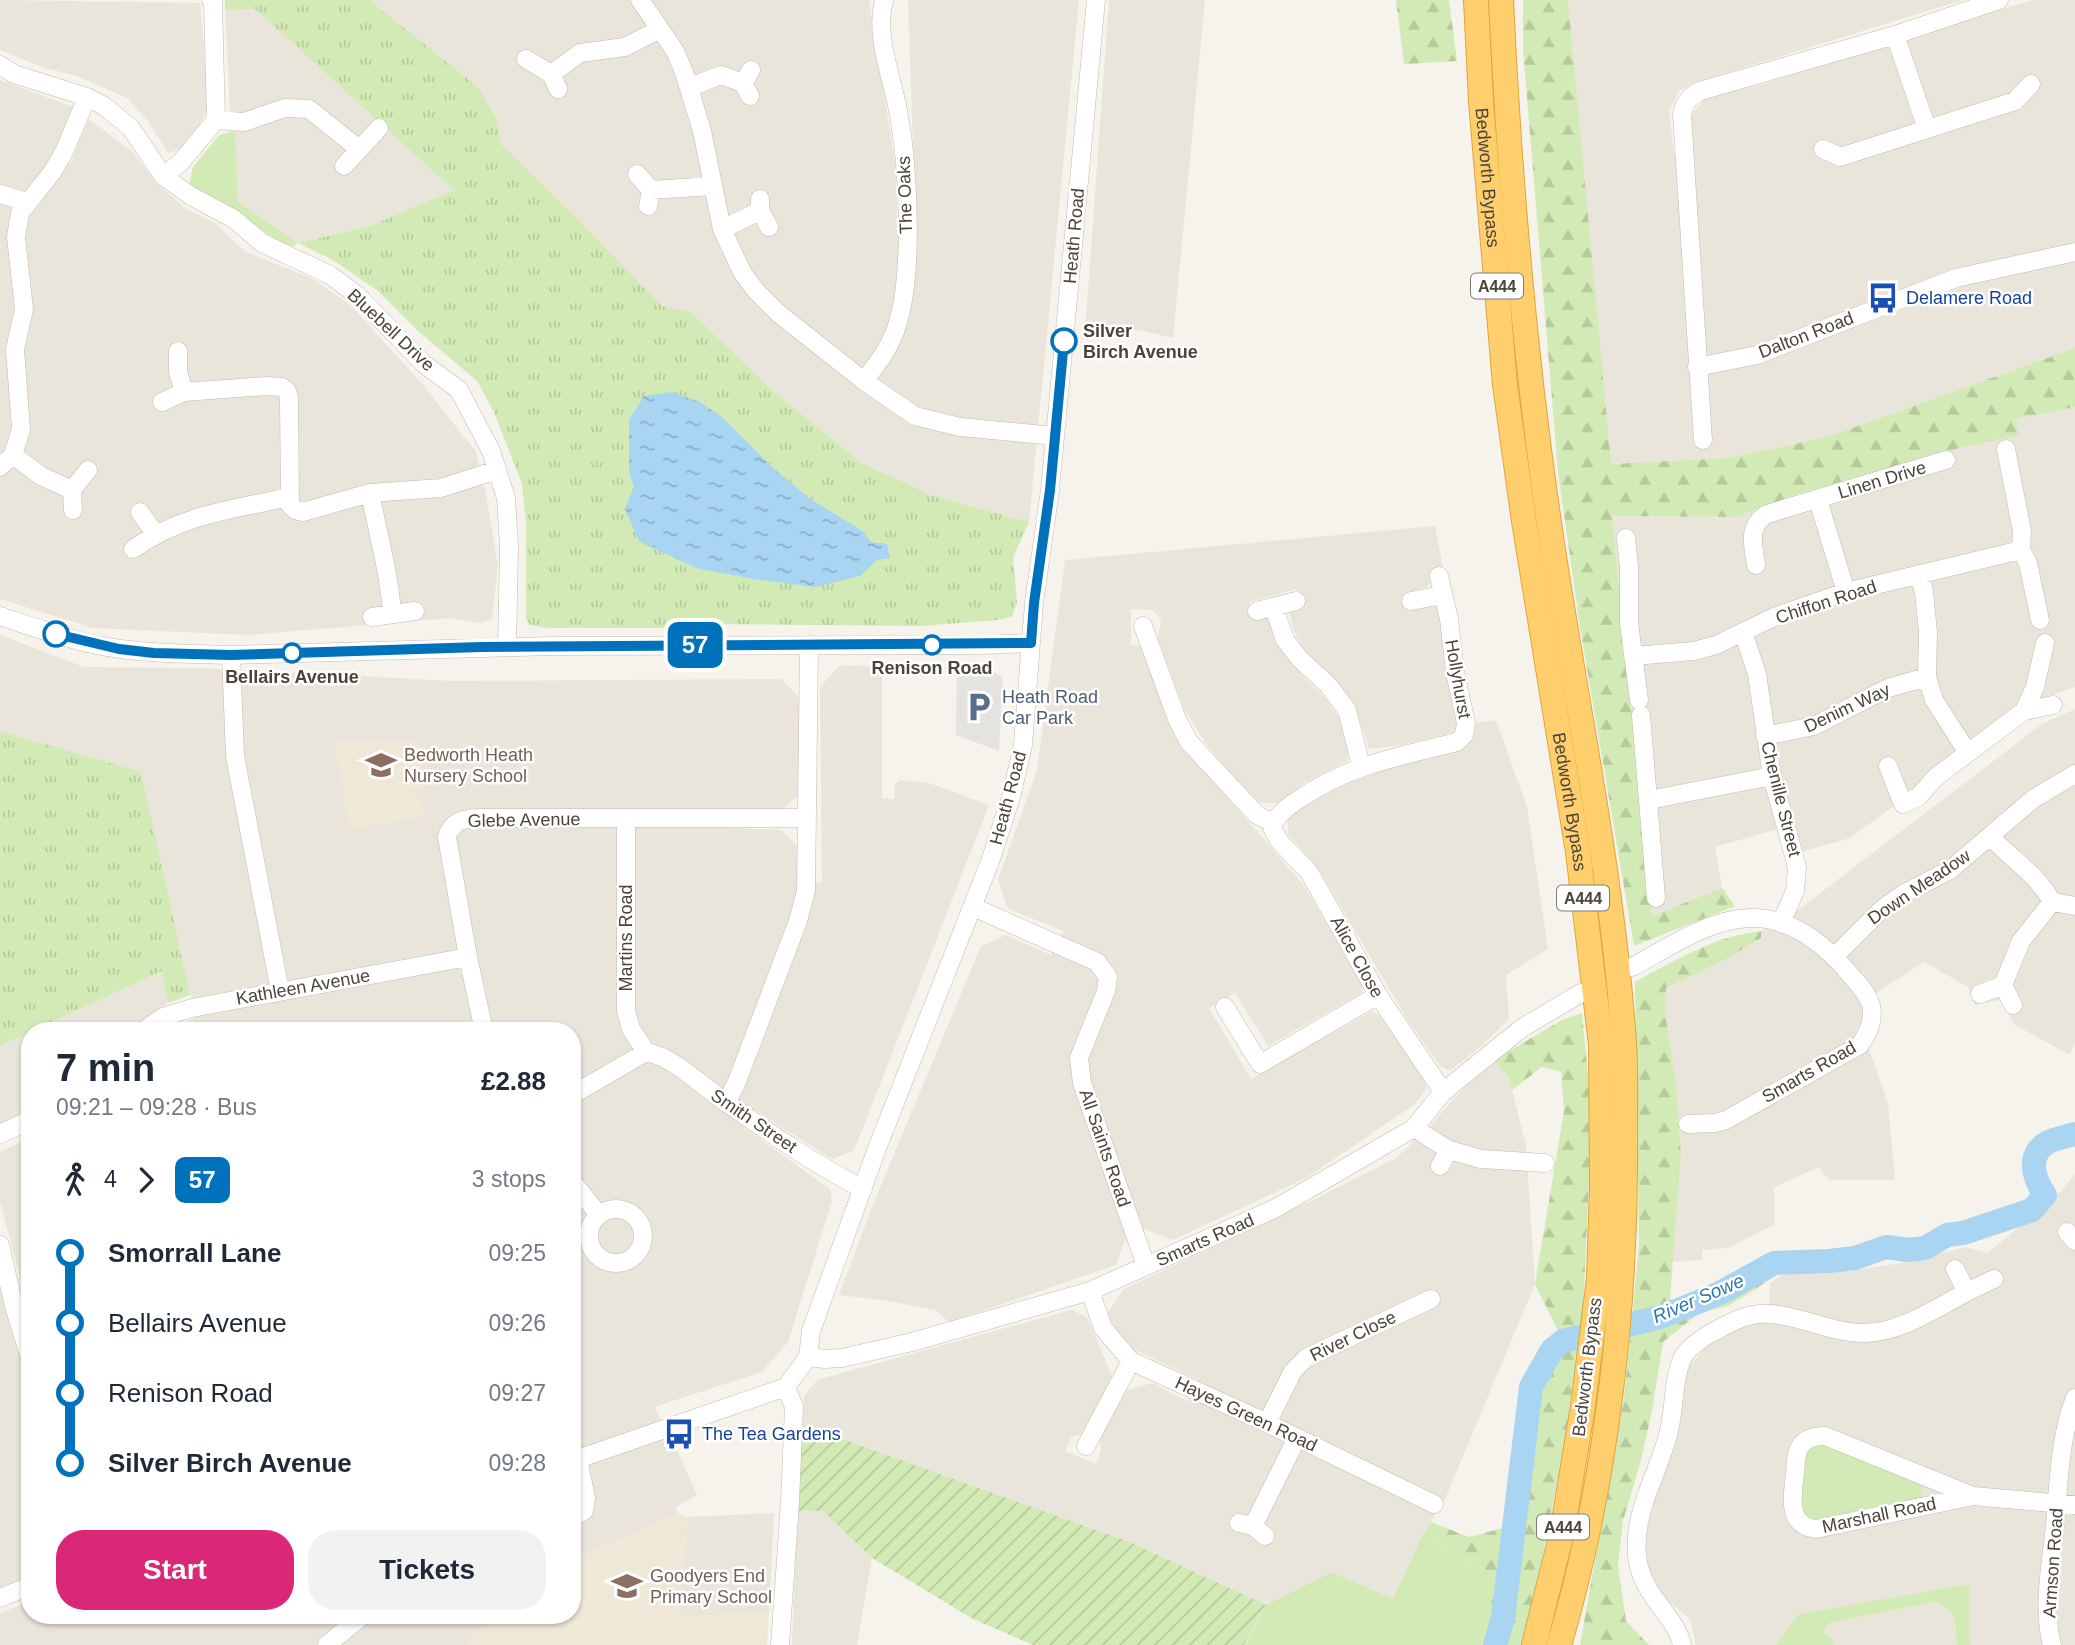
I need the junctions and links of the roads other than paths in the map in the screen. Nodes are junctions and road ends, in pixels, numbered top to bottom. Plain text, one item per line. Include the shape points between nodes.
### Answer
1 (211, 0) edge
2 (640, 0) edge
3 (884, 0) edge
4 (1096, 0) edge
5 (1462, 0) edge
6 (1476, 0) edge
7 (1501, 0) edge
8 (1508, 0) edge
9 (1999, 0) edge
10 (660, 29) junction
11 (1895, 34) junction
12 (526, 59) dead end
13 (0, 65) edge
14 (748, 83) dead end
15 (2031, 84) dead end
16 (690, 87) junction
17 (87, 97) junction
18 (1506, 99) junction
19 (1481, 101) junction
20 (216, 120) junction
21 (379, 128) dead end
22 (1927, 129) junction
23 (359, 149) junction
24 (1823, 149) dead end
25 (344, 166) dead end
26 (637, 174) dead end
27 (163, 176) junction
28 (712, 186) junction
29 (0, 194) edge
30 (27, 202) junction
31 (769, 227) dead end
32 (722, 229) junction
33 (2075, 252) edge
34 (178, 351) dead end
35 (1697, 367) junction
36 (864, 382) junction
37 (184, 392) junction
38 (162, 402) dead end
39 (1055, 436) junction
40 (1702, 440) dead end
41 (2006, 449) dead end
42 (1946, 460) dead end
43 (6, 461) edge
44 (88, 470) dead end
45 (497, 470) junction
46 (72, 490) junction
47 (370, 493) junction
48 (289, 497) junction
49 (1818, 500) junction
50 (74, 510) dead end
51 (140, 512) dead end
52 (1536, 520) junction
53 (155, 534) junction
54 (1626, 538) dead end
55 (133, 549) dead end
56 (2021, 551) junction
57 (1756, 565) dead end
58 (1919, 574) junction
59 (1439, 576) dead end
60 (1846, 592) junction
61 (1443, 596) junction
62 (1296, 601) dead end
63 (1411, 601) dead end
64 (415, 611) dead end
65 (392, 614) junction
66 (0, 616) edge
67 (372, 617) dead end
68 (2040, 620) dead end
69 (1143, 626) dead end
70 (1743, 632) junction
71 (1031, 643) junction
72 (2045, 643) dead end
73 (809, 645) junction
74 (507, 647) junction
75 (231, 655) junction
76 (1633, 656) junction
77 (1927, 677) junction
78 (2053, 705) dead end
79 (2024, 711) junction
80 (1765, 736) junction
81 (1968, 753) junction
82 (1361, 766) junction
83 (1888, 766) dead end
84 (2075, 774) edge
85 (1772, 776) junction
86 (1650, 800) junction
87 (626, 818) junction
88 (807, 818) junction
89 (1273, 822) junction
90 (1990, 836) junction
91 (1657, 898) dead end
92 (2052, 902) junction
93 (2075, 906) edge
94 (973, 907) junction
95 (1781, 923) junction
96 (1835, 956) junction
97 (468, 957) junction
98 (1632, 967) dead end
99 (2003, 985) junction
100 (280, 991) junction
101 (1581, 993) dead end
102 (1980, 994) dead end
103 (1378, 995) junction
104 (2013, 1005) dead end
105 (1225, 1007) dead end
106 (156, 1022) edge
107 (482, 1022) edge
108 (646, 1052) junction
109 (581, 1091) edge
110 (1443, 1093) junction
111 (726, 1103) junction
112 (21, 1124) edge
113 (1688, 1124) dead end
114 (1415, 1128) junction
115 (0, 1134) edge
116 (1545, 1163) dead end
117 (863, 1189) junction
118 (581, 1192) edge
119 (599, 1215) dead end
120 (0, 1245) edge
121 (1146, 1266) junction
122 (1955, 1269) dead end
123 (1994, 1279) dead end
124 (1090, 1292) junction
125 (1967, 1292) junction
126 (1431, 1298) dead end
127 (21, 1329) edge
128 (808, 1357) junction
129 (1131, 1361) junction
130 (786, 1387) junction
131 (2075, 1398) edge
132 (1595, 1408) junction
133 (1267, 1423) junction
134 (1297, 1438) junction
135 (1085, 1448) dead end
136 (581, 1458) edge
137 (581, 1481) edge
138 (1973, 1496) junction
139 (1434, 1504) dead end
140 (2066, 1504) edge
141 (581, 1512) edge
142 (1252, 1528) dead end
143 (21, 1590) edge
144 (0, 1598) edge
145 (352, 1624) edge
146 (1679, 1637) edge
147 (327, 1645) edge
148 (780, 1645) edge
149 (1534, 1645) edge
150 (1559, 1645) edge
151 (2052, 1645) edge

1 - 20 street
2 - 10 street
3 - 36 street, The Oaks via 880,25 900,120 906,182 905,276 899,320 888,350
4 - 39 street, Heath Road
5 - 19 highway
6 - 19 highway, Bedworth Bypass / A444
7 - 18 highway, Bedworth Bypass / A444
8 - 18 highway
9 - 11 street
10 - 12 street via 625,47 580,52 554,81
10 - 16 street
11 - 22 street
11 - 35 street via 1700,91 1684,104
13 - 17 street, Bluebell Drive via 43,85
14 - 16 street via 721,75
15 - 22 street via 2015,101
16 - 28 street
17 - 27 street, Bluebell Drive via 131,128
17 - 30 street via 59,161
18 - 52 highway, Bedworth Bypass / A444 via 1531,380 1544,469
19 - 52 highway, Bedworth Bypass / A444 via 1505,384 1517,472
20 - 23 street via 244,122 285,108 309,109
20 - 27 street
21 - 23 street
22 - 24 street via 1840,158
23 - 25 street
26 - 28 street via 650,198
27 - 45 street, Bluebell Drive via 234,219 262,243 330,275 357,295 424,364 459,390
28 - 32 street
29 - 30 street
30 - 43 street via 16,237 24,309 15,349 21,429
31 - 32 street via 760,205
32 - 36 street via 756,291
33 - 35 street, Dalton Road via 1956,278 1757,355
34 - 37 street
35 - 40 street
36 - 39 street via 899,407 932,421
37 - 38 street
37 - 48 street via 267,386 287,391
39 - 71 street, Heath Road
41 - 56 street via 2022,531
42 - 49 street, Linen Drive
43 - 46 street
44 - 46 street
45 - 47 street via 441,488
45 - 74 street, Bluebell Drive via 507,510
46 - 50 street
47 - 48 street via 303,512 290,505
47 - 65 street via 388,571
48 - 53 street via 187,519
49 - 57 street, Linen Drive via 1760,518 1752,534
49 - 60 street, Linen Drive
51 - 53 street
52 - 132 highway, Bedworth Bypass / A444 via 1601,842 1623,1032 1625,1176
53 - 55 street
54 - 76 street
56 - 58 street, Chiffon Road
56 - 68 street via 2028,563
58 - 60 street, Chiffon Road
58 - 77 street via 1928,632
59 - 61 street, Hollyhurst
60 - 70 street, Chiffon Road
61 - 63 street
61 - 82 street, Hollyhurst via 1466,730 1457,742
62 - 82 street via 1266,609 1300,659 1347,710
64 - 65 street
65 - 67 street
66 - 75 street via 119,649
69 - 89 street, Alice Close via 1189,742 1257,815
70 - 76 street, Chiffon Road via 1693,651
70 - 80 street, Chenille Street via 1757,674
71 - 73 street
71 - 94 street, Heath Road via 1018,771
72 - 79 street
73 - 74 street
73 - 88 street
74 - 75 street
75 - 100 street via 235,756
76 - 86 street
77 - 80 street, Denim Way via 1888,688 1814,726
77 - 81 street via 1934,700
78 - 79 street
79 - 81 street
80 - 85 street, Chenille Street
81 - 83 street via 1918,797 1903,804
82 - 89 street via 1324,782
84 - 90 street, Down Meadow via 2033,799
85 - 86 street
85 - 95 street, Chenille Street via 1797,867 1795,891
86 - 91 street
87 - 88 street, Glebe Avenue
87 - 97 street, Glebe Avenue via 471,818 456,822 447,837
87 - 108 street, Martins Road via 626,1011
88 - 111 street via 803,906
89 - 103 street, Alice Close via 1280,842 1309,872 1324,896
90 - 92 street via 2036,877
90 - 96 street, Down Meadow via 1950,870 1881,910
92 - 93 street
92 - 99 street via 2021,940
94 - 117 street, Heath Road
94 - 121 street, All Saints Road via 1097,962 1108,977 1079,1058 1082,1083
95 - 96 street, Smarts Road via 1811,937
95 - 98 street, Smarts Road via 1749,918 1707,928
96 - 113 street, Smarts Road via 1870,1001 1871,1025 1860,1045 1726,1120
97 - 100 street, Kathleen Avenue
97 - 107 street, Glebe Avenue
99 - 102 street
99 - 104 street
100 - 106 street, Kathleen Avenue via 192,1008
101 - 110 street, Smarts Road via 1521,1028
103 - 105 street via 1260,1064
103 - 110 street, Alice Close
108 - 109 street
108 - 111 street, Smith Street via 660,1055
110 - 114 street, Smarts Road
111 - 117 street, Smith Street
112 - 115 street
114 - 116 street via 1445,1158
114 - 121 street, Smarts Road via 1276,1208
117 - 128 street, Heath Road via 811,1331
118 - 119 street
120 - 127 street
121 - 124 street, Smarts Road
122 - 125 street
123 - 125 street
124 - 128 street, Smarts Road via 912,1342 842,1358
124 - 129 street, Hayes Green Road via 1103,1328
125 - 146 street via 1907,1322 1864,1333 1758,1314 1713,1332 1684,1355 1670,1428 1636,1534 1642,1578
126 - 133 street, River Close via 1306,1358 1293,1371
128 - 130 street
129 - 133 street, Hayes Green Road
129 - 135 street
130 - 136 street
130 - 148 street via 794,1407
131 - 140 street, Armson Road via 2063,1441
132 - 149 highway, Bedworth Bypass / A444
132 - 150 highway, Bedworth Bypass / A444 via 1590,1516
133 - 134 street, Hayes Green Road
134 - 139 street, Hayes Green Road
134 - 142 street
137 - 141 street via 586,1498
138 - 138 street, Marshall Road via 1820,1436 1807,1440 1798,1450 1792,1502 1800,1523 1816,1529
138 - 140 street, Marshall Road
140 - 151 street, Armson Road via 2048,1603
143 - 144 street
145 - 147 street

